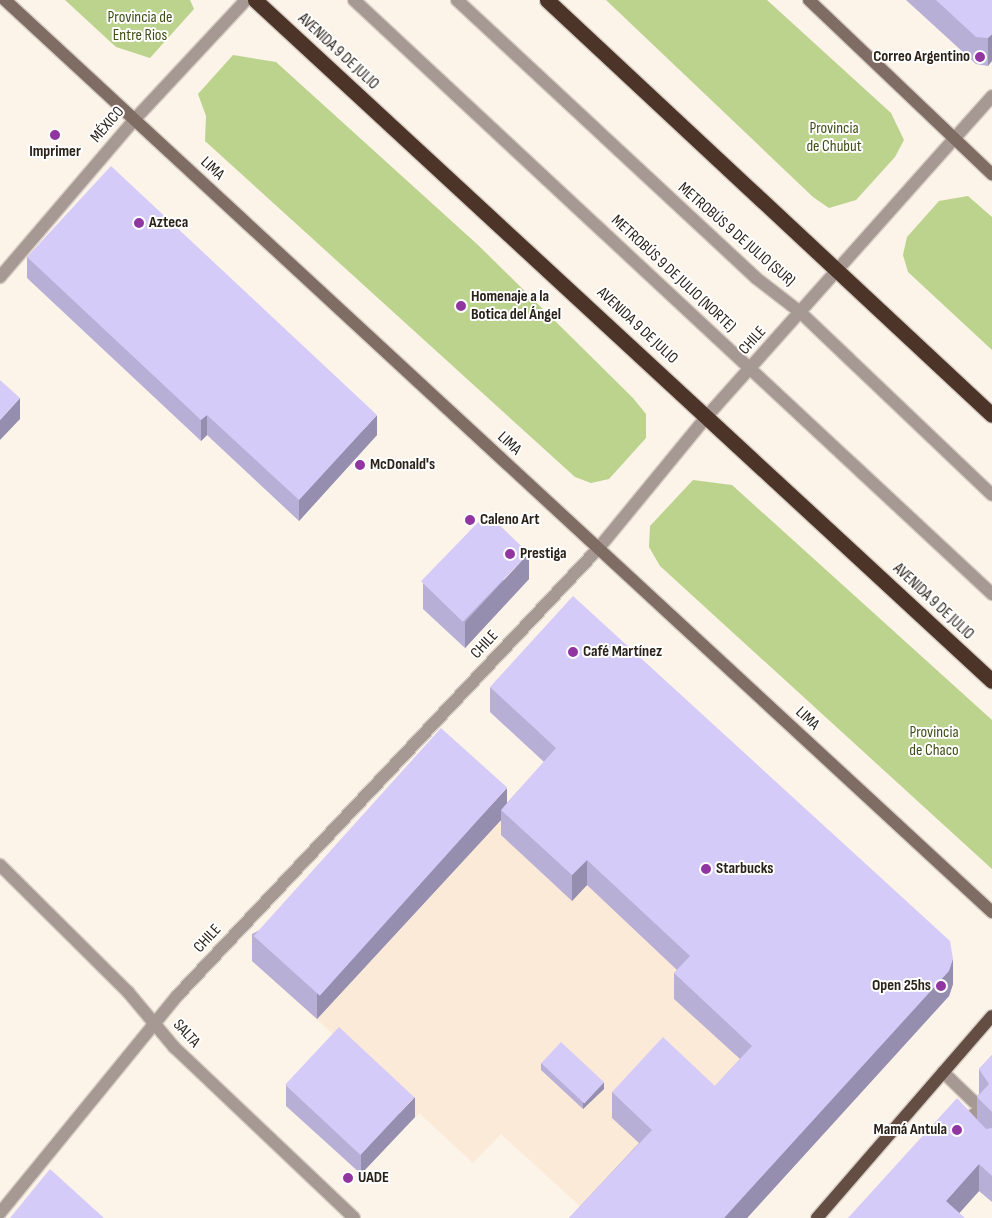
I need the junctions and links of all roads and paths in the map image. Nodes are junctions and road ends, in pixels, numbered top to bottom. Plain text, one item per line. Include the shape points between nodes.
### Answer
1 (5, 0) edge
2 (246, 0) edge
3 (255, 0) edge
4 (354, 0) edge
5 (457, 0) edge
6 (548, 0) edge
7 (809, 0) edge
8 (992, 96) edge
9 (135, 119) junction
10 (954, 137) junction
11 (992, 174) edge
12 (837, 272) junction
13 (0, 277) edge
14 (800, 312) junction
15 (750, 369) junction
16 (992, 415) edge
17 (708, 416) junction
18 (992, 495) edge
19 (598, 549) junction
20 (992, 594) edge
21 (992, 681) edge
22 (0, 865) edge
23 (992, 912) edge
24 (992, 1016) edge
25 (154, 1022) junction
26 (943, 1072) junction
27 (992, 1149) edge
28 (0, 1213) edge
29 (354, 1218) edge
30 (817, 1218) edge

1 - 9 street, LIMA
2 - 9 street, MÉXICO
3 - 17 highway, AVENIDA 9 DE JULIO
4 - 15 street, METROBÚS 9 DE JULIO (NORTE)
5 - 14 street, METROBÚS 9 DE JULIO (SUR) via 756,278
6 - 12 highway
7 - 10 street
8 - 10 street, CHILE
9 - 13 street, MÉXICO
9 - 19 street, LIMA
10 - 11 street
10 - 12 street, CHILE
12 - 14 street, CHILE
12 - 16 highway
14 - 15 street, CHILE
14 - 18 street, METROBÚS 9 DE JULIO (SUR)
15 - 17 street, CHILE
15 - 20 street, METROBÚS 9 DE JULIO (NORTE)
17 - 19 street, CHILE
17 - 21 highway, AVENIDA 9 DE JULIO
19 - 23 street, LIMA
19 - 25 street, CHILE
22 - 25 street, SALTA
24 - 26 main road
25 - 28 street, CHILE via 135,1052
25 - 29 street, SALTA via 174,1047
26 - 27 street via 978,1104 965,1123
26 - 30 main road

